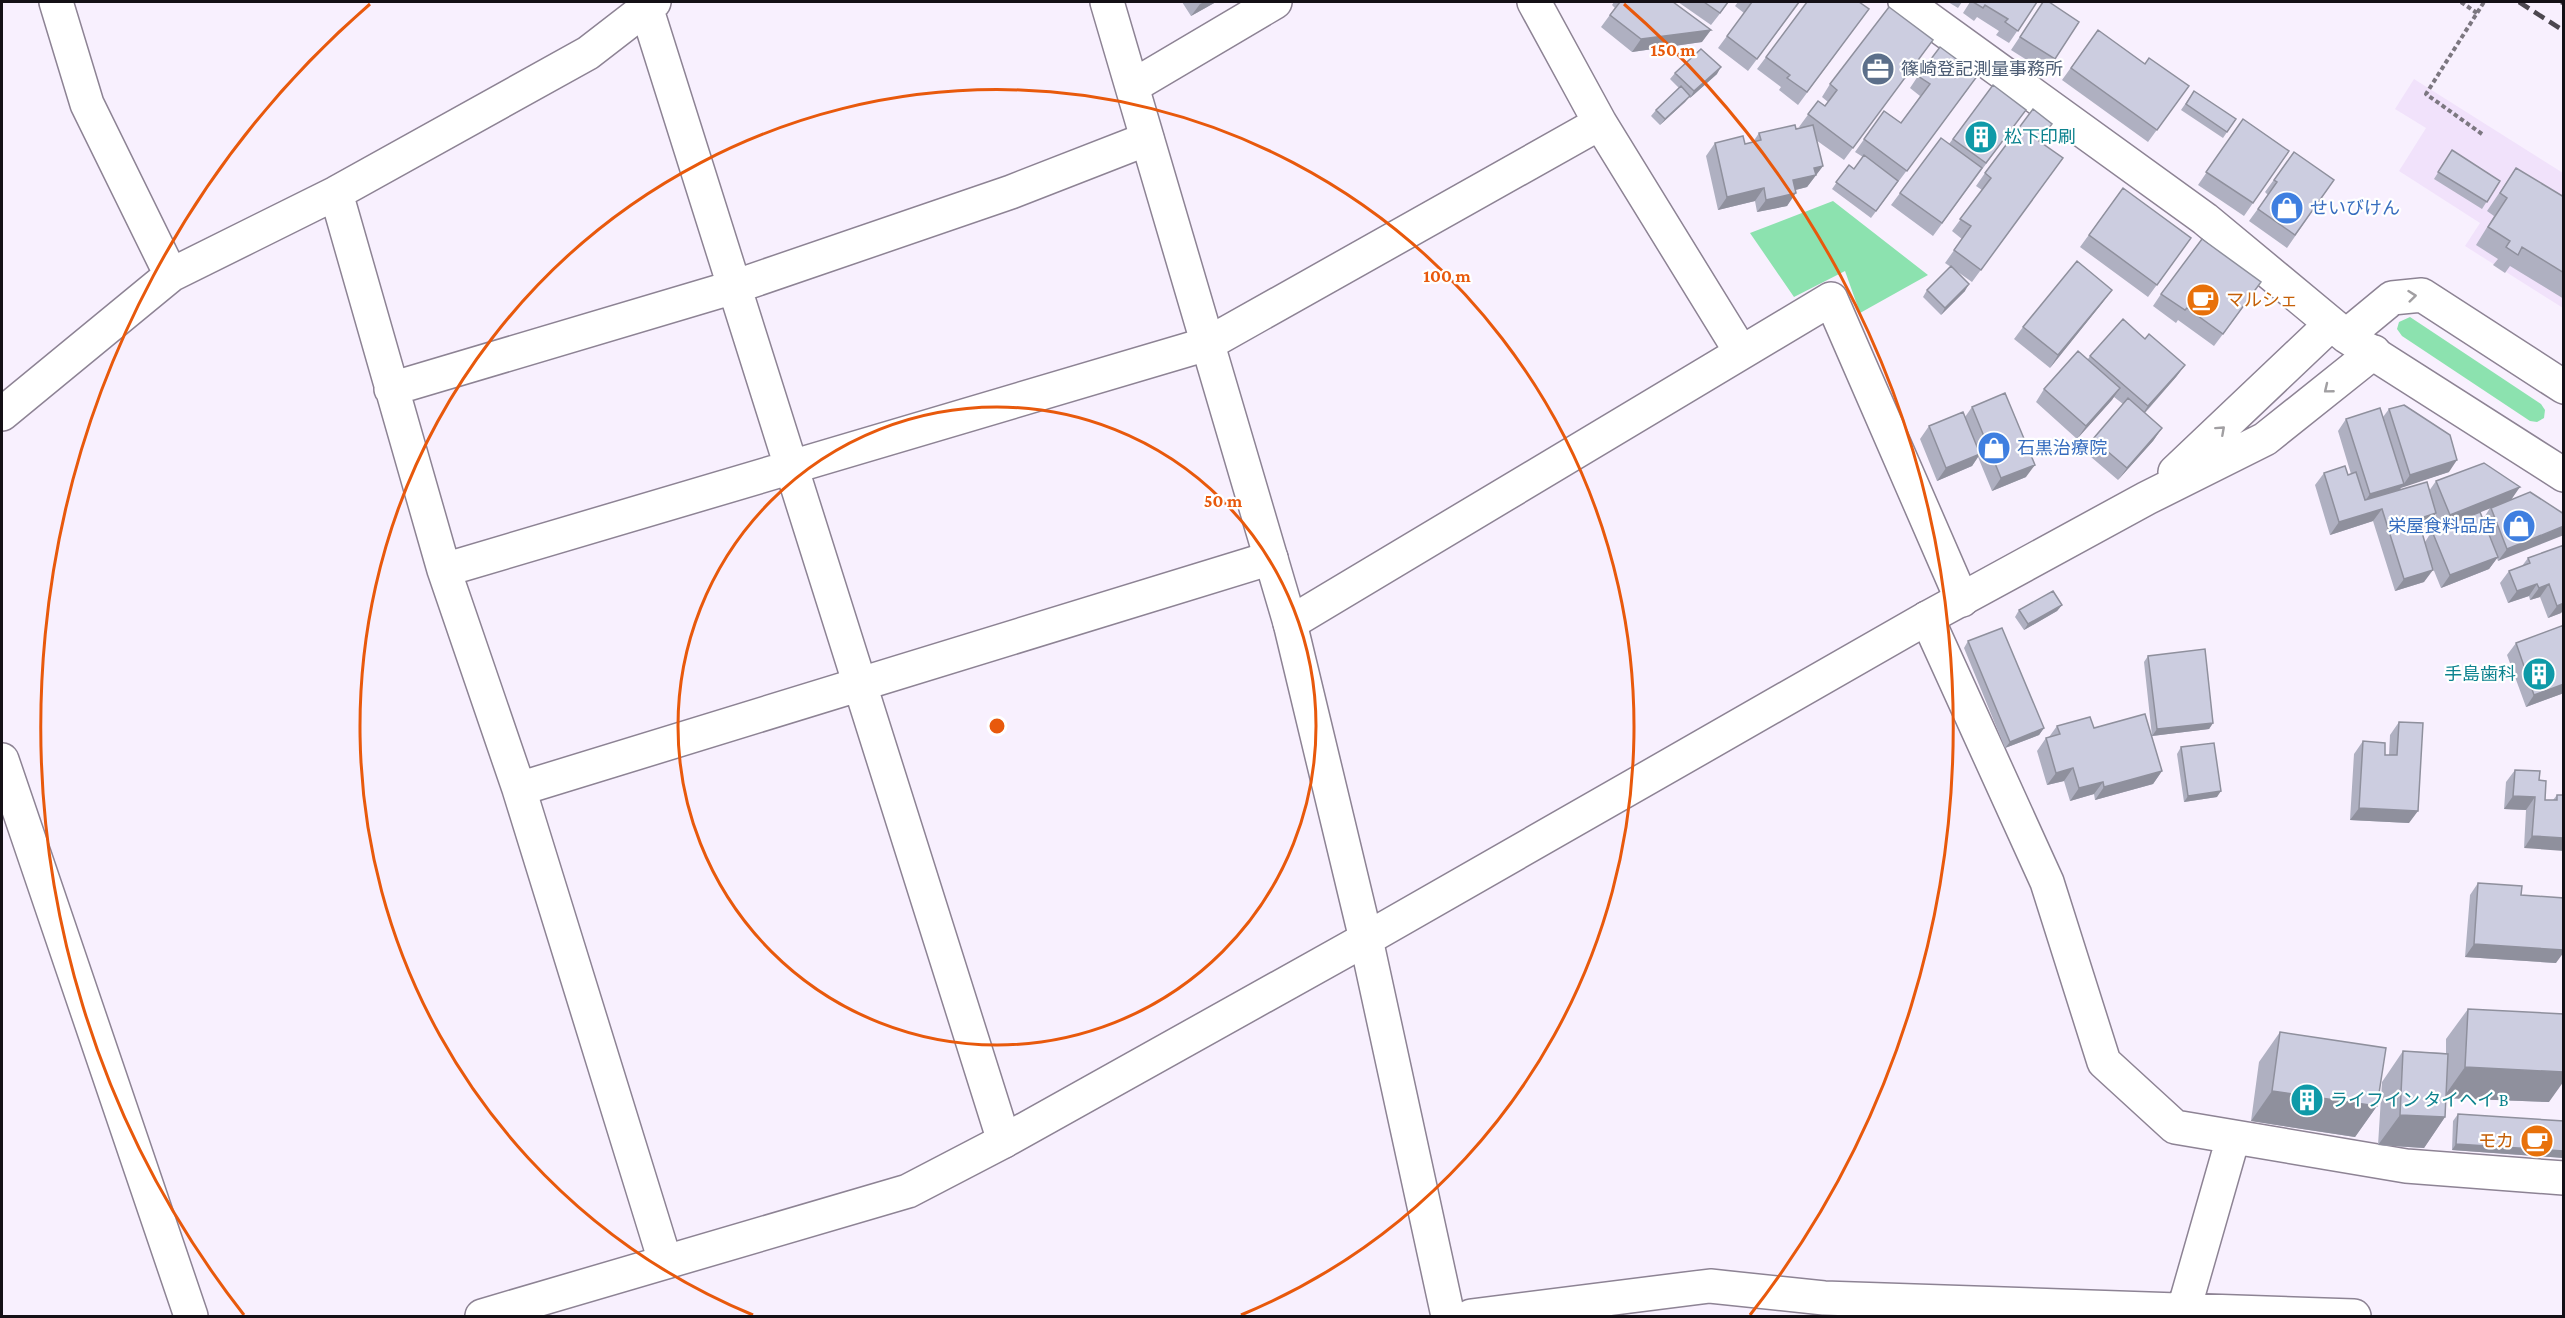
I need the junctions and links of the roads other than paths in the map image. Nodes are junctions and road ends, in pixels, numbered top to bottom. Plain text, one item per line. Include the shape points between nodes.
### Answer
1 (56, 2) edge
2 (1107, 2) edge
3 (1275, 2) edge
4 (1534, 2) edge
5 (1905, 2) edge
6 (650, 4) edge
7 (1133, 86) junction
8 (1600, 123) junction
9 (1147, 139) junction
10 (336, 193) junction
11 (171, 275) junction
12 (734, 287) junction
13 (2338, 330) junction
14 (1207, 344) junction
15 (1741, 352) junction
16 (2374, 352) junction
17 (2564, 387) edge
18 (391, 389) junction
19 (2, 414) edge
20 (2558, 460) edge
21 (791, 467) junction
22 (2147, 498) junction
23 (1271, 558) junction
24 (444, 570) junction
25 (1962, 600) junction
26 (1927, 618) junction
27 (1290, 623) junction
28 (860, 686) junction
29 (2, 760) edge
30 (519, 789) junction
31 (1366, 939) junction
32 (2233, 1138) junction
33 (1004, 1141) junction
34 (2564, 1178) edge
35 (665, 1261) junction
36 (2184, 1309) junction
37 (191, 1317) edge
38 (482, 1317) edge
39 (1448, 1317) edge
40 (1471, 1317) edge
41 (2354, 1317) edge

1 - 11 street via 87,104
2 - 7 street
3 - 7 street
4 - 8 street
5 - 13 street via 2205,219
6 - 10 street via 588,54
6 - 12 street
7 - 9 street
8 - 14 street
8 - 15 street
9 - 12 street via 1011,192
9 - 14 street
10 - 11 street
10 - 18 street
11 - 19 street
12 - 18 street
12 - 21 street
13 - 16 street
13 -> 17 street via 2392,298 2422,295
22 -> 13 street
14 - 21 street
14 - 23 street
15 - 25 street via 1831,299
15 - 27 street
16 - 20 street
16 -> 22 street via 2265,439
18 - 24 street
21 - 24 street
21 - 28 street
22 - 25 street
23 - 27 street
23 - 28 street
24 - 30 street
25 - 26 street
26 - 31 street
26 - 32 street via 2047,882 2104,1062 2175,1127
27 - 31 street
28 - 30 street
28 - 33 street
29 - 37 street
30 - 35 street
31 - 33 street
31 - 39 street
32 - 34 street via 2406,1166
32 - 36 street
33 - 35 street via 908,1191
35 - 38 street
36 - 40 street via 1824,1298 1710,1286
36 - 41 street

